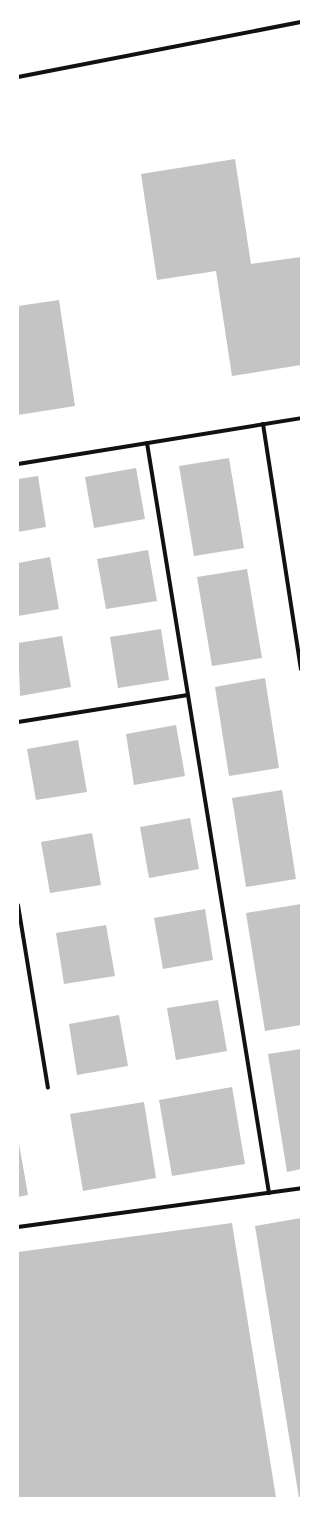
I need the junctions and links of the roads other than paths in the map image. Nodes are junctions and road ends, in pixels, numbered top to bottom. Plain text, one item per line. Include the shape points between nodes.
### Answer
1 (301, 22) edge
2 (18, 77) edge
3 (301, 418) edge
4 (263, 424) junction
5 (147, 443) junction
6 (18, 464) edge
7 (301, 669) edge
8 (188, 695) junction
9 (18, 722) edge
10 (18, 906) edge
11 (48, 1088) dead end
12 (301, 1188) edge
13 (269, 1193) junction
14 (18, 1227) edge

1 - 2 street
3 - 4 street
4 - 5 street
4 - 7 street
5 - 6 street
5 - 8 street
8 - 9 street
8 - 13 street
10 - 11 street
12 - 13 street
13 - 14 street

